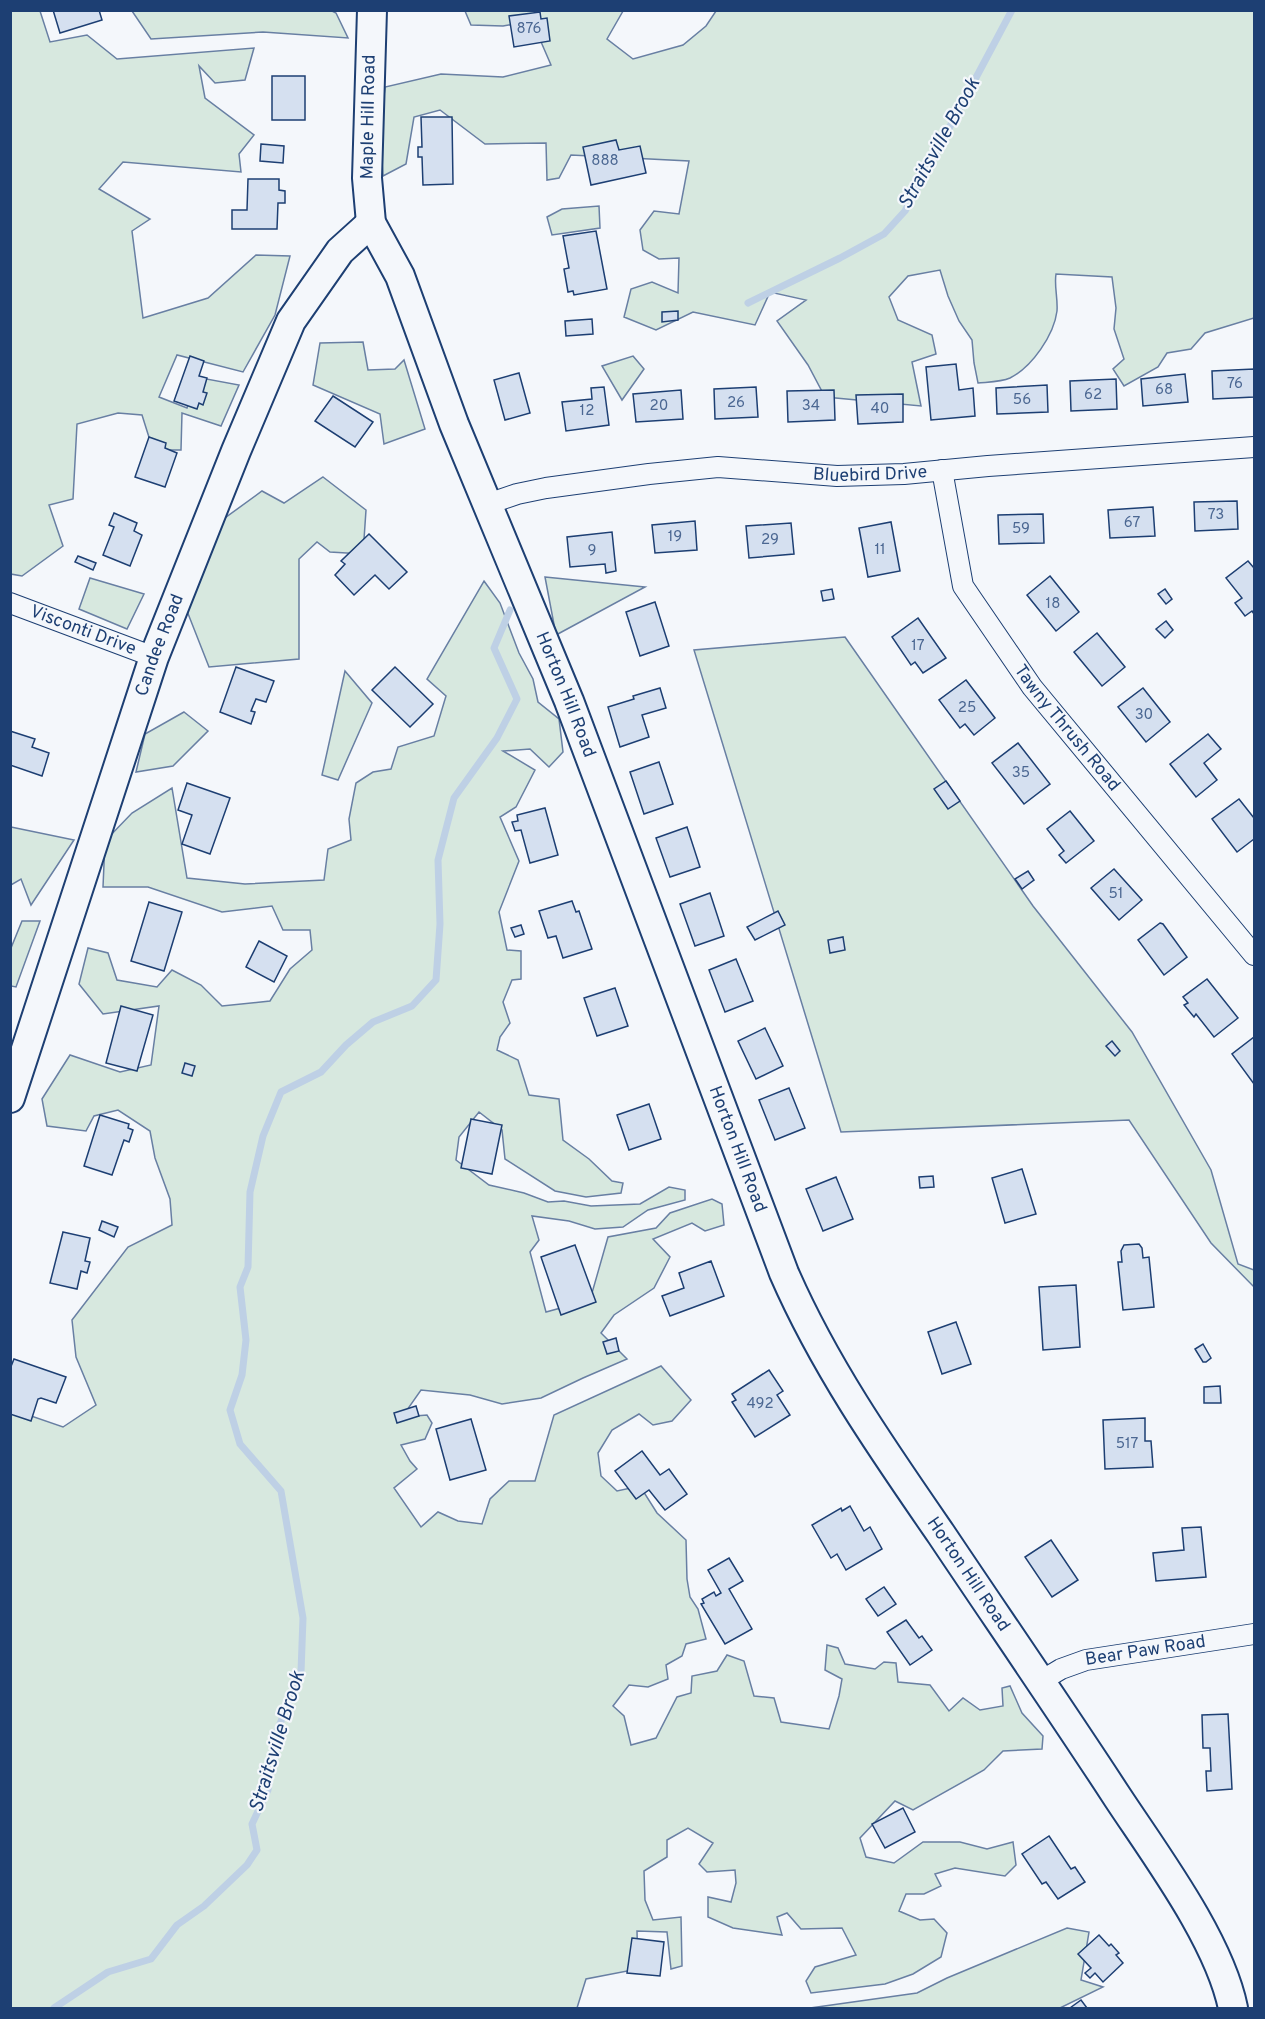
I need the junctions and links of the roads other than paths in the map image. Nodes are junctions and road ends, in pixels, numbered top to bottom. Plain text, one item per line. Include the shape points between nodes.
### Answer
1 (372, 10) edge
2 (371, 224) junction
3 (1254, 447) edge
4 (942, 470) junction
5 (488, 504) junction
6 (10, 603) edge
7 (154, 657) junction
8 (1254, 955) edge
9 (10, 1098) edge
10 (1254, 1634) edge
11 (1041, 1681) junction
12 (1233, 2008) edge

1 - 2 street, Maple Hill Road via 367,178
2 - 5 street, Horton Hill Road via 400,276
2 - 7 street, Candee Road via 340,251 291,321
3 - 4 street, Bluebird Drive
4 - 5 street, Bluebird Drive via 837,476 718,467 546,488
4 - 8 street, Tawny Thrush Road via 963,586 1032,687
5 - 11 street, Horton Hill Road via 569,700 749,1183 802,1314 858,1410
6 - 7 street, Visconti Drive
7 - 9 street, Candee Road
10 - 11 street, Bear Paw Road via 1086,1660
11 - 12 street, Horton Hill Road via 1190,1910 1218,1963

